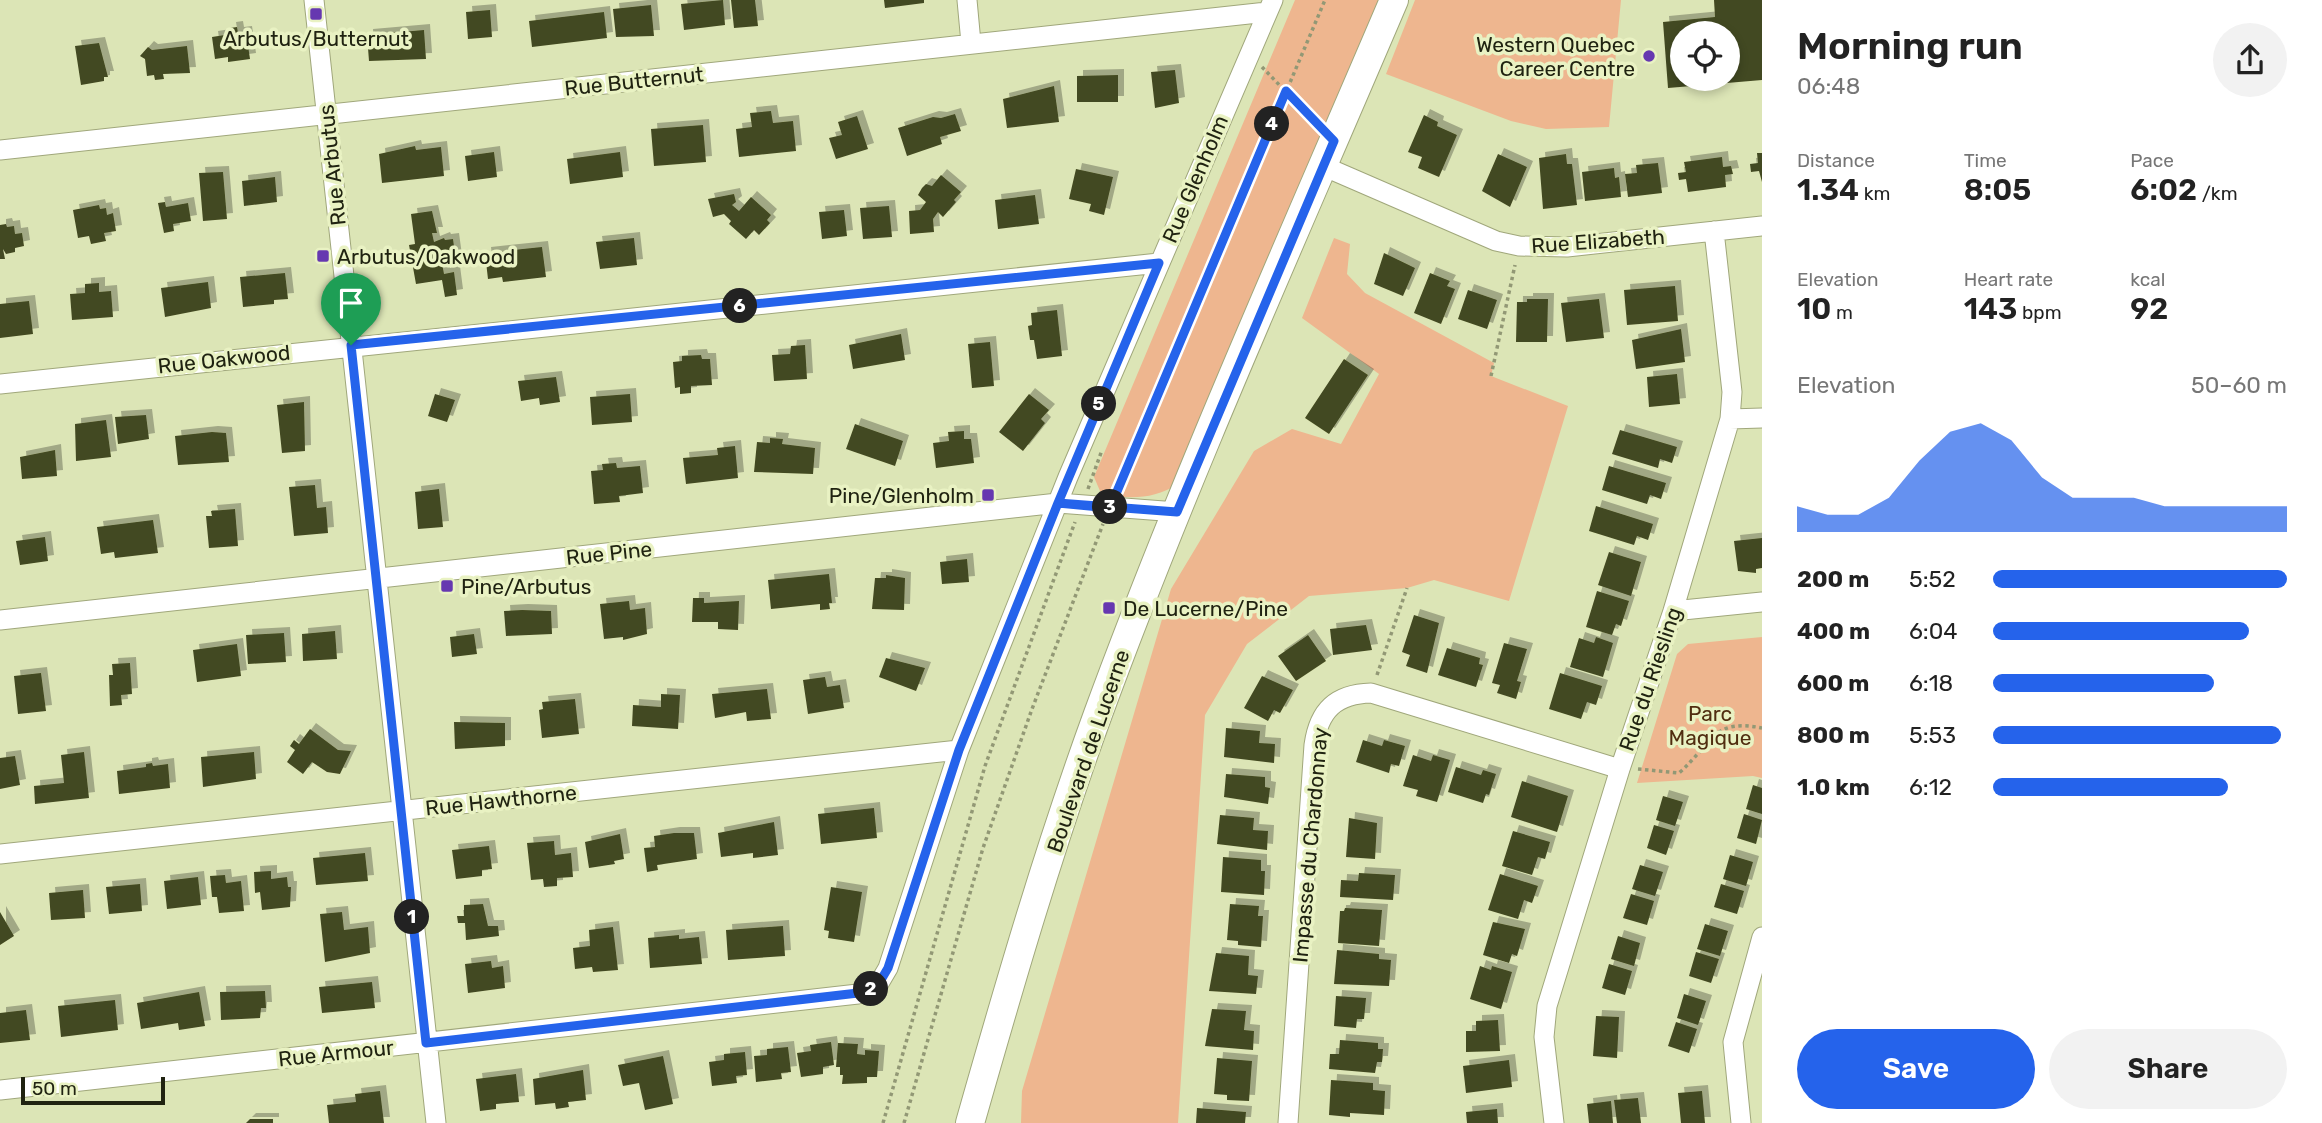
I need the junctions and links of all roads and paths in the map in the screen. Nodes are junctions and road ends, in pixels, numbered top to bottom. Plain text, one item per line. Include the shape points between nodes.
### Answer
1 (314, 0) edge
2 (967, 0) edge
3 (1325, 0) edge
4 (1394, 0) edge
5 (1270, 6) edge
6 (971, 43) junction
7 (1247, 59) junction
8 (1286, 91) junction
9 (326, 113) junction
10 (0, 150) edge
11 (1328, 154) junction
12 (1762, 226) edge
13 (1714, 231) junction
14 (1519, 246) junction
15 (1159, 263) junction
16 (351, 345) junction
17 (1490, 376) dead end
18 (0, 384) edge
19 (1762, 418) edge
20 (1730, 419) junction
21 (1058, 503) junction
22 (1110, 508) junction
23 (1177, 512) junction
24 (1077, 519) dead end
25 (378, 579) junction
26 (1407, 588) dead end
27 (1762, 602) edge
28 (1673, 611) junction
29 (0, 620) edge
30 (1371, 693) junction
31 (1762, 728) edge
32 (959, 750) junction
33 (1620, 769) junction
34 (400, 811) junction
35 (0, 854) edge
36 (1762, 937) edge
37 (1757, 971) edge
38 (878, 985) joint
39 (426, 1043) junction
40 (0, 1090) edge
41 (436, 1123) edge
42 (883, 1123) edge
43 (904, 1123) edge
44 (971, 1123) edge
45 (1288, 1123) edge
46 (1554, 1123) edge
47 (1741, 1123) edge

1 - 9 street, Rue Arbutus
2 - 6 street
3 - 8 path
4 - 11 main road, Boulevard de Lucerne
5 - 6 street, Rue Butternut
5 - 7 street, Rue Glenholm
6 - 9 street, Rue Butternut
7 - 8 path
7 - 15 street, Rue Glenholm
8 - 11 path
8 - 22 path
9 - 10 street, Rue Butternut
9 - 16 street, Rue Arbutus
11 - 14 street, Rue Elizabeth via 1496,241
11 - 23 main road, Boulevard de Lucerne
12 - 13 street, Rue Elizabeth
13 - 14 street, Rue Elizabeth via 1567,247
13 - 20 street, Rue du Riesling via 1732,392
14 - 17 path
15 - 16 street, Rue Oakwood
15 - 21 street, Rue Glenholm
16 - 18 street, Rue Oakwood
16 - 25 street, Rue Arbutus
19 - 20 street
20 - 28 street, Rue du Riesling
21 - 22 street, Rue Pine
21 - 25 street, Rue Pine
21 - 32 street, Rue Glenholm
22 - 23 street, Rue Pine
22 - 43 path via 1031,709 983,848
23 - 44 main road, Boulevard de Lucerne via 1083,758
24 - 42 path via 985,766
25 - 29 street, Rue Pine
25 - 34 street, Rue Arbutus
26 - 30 path
27 - 28 street
28 - 33 street, Rue du Riesling
30 - 33 street
30 - 45 street, Impasse du Chardonnay via 1354,694 1330,705 1316,729
31 - 33 path via 1738,723 1723,727 1679,773
32 - 34 street, Rue Hawthorne
32 - 38 street, Rue Glenholm via 888,968
33 - 46 street, Rue du Riesling via 1545,1014
34 - 35 street, Rue Hawthorne
34 - 39 street, Rue Arbutus
36 - 37 street
37 - 47 street via 1733,1042
38 - 39 street, Rue Armour via 858,993
39 - 40 street, Rue Armour
39 - 41 street, Rue Arbutus

